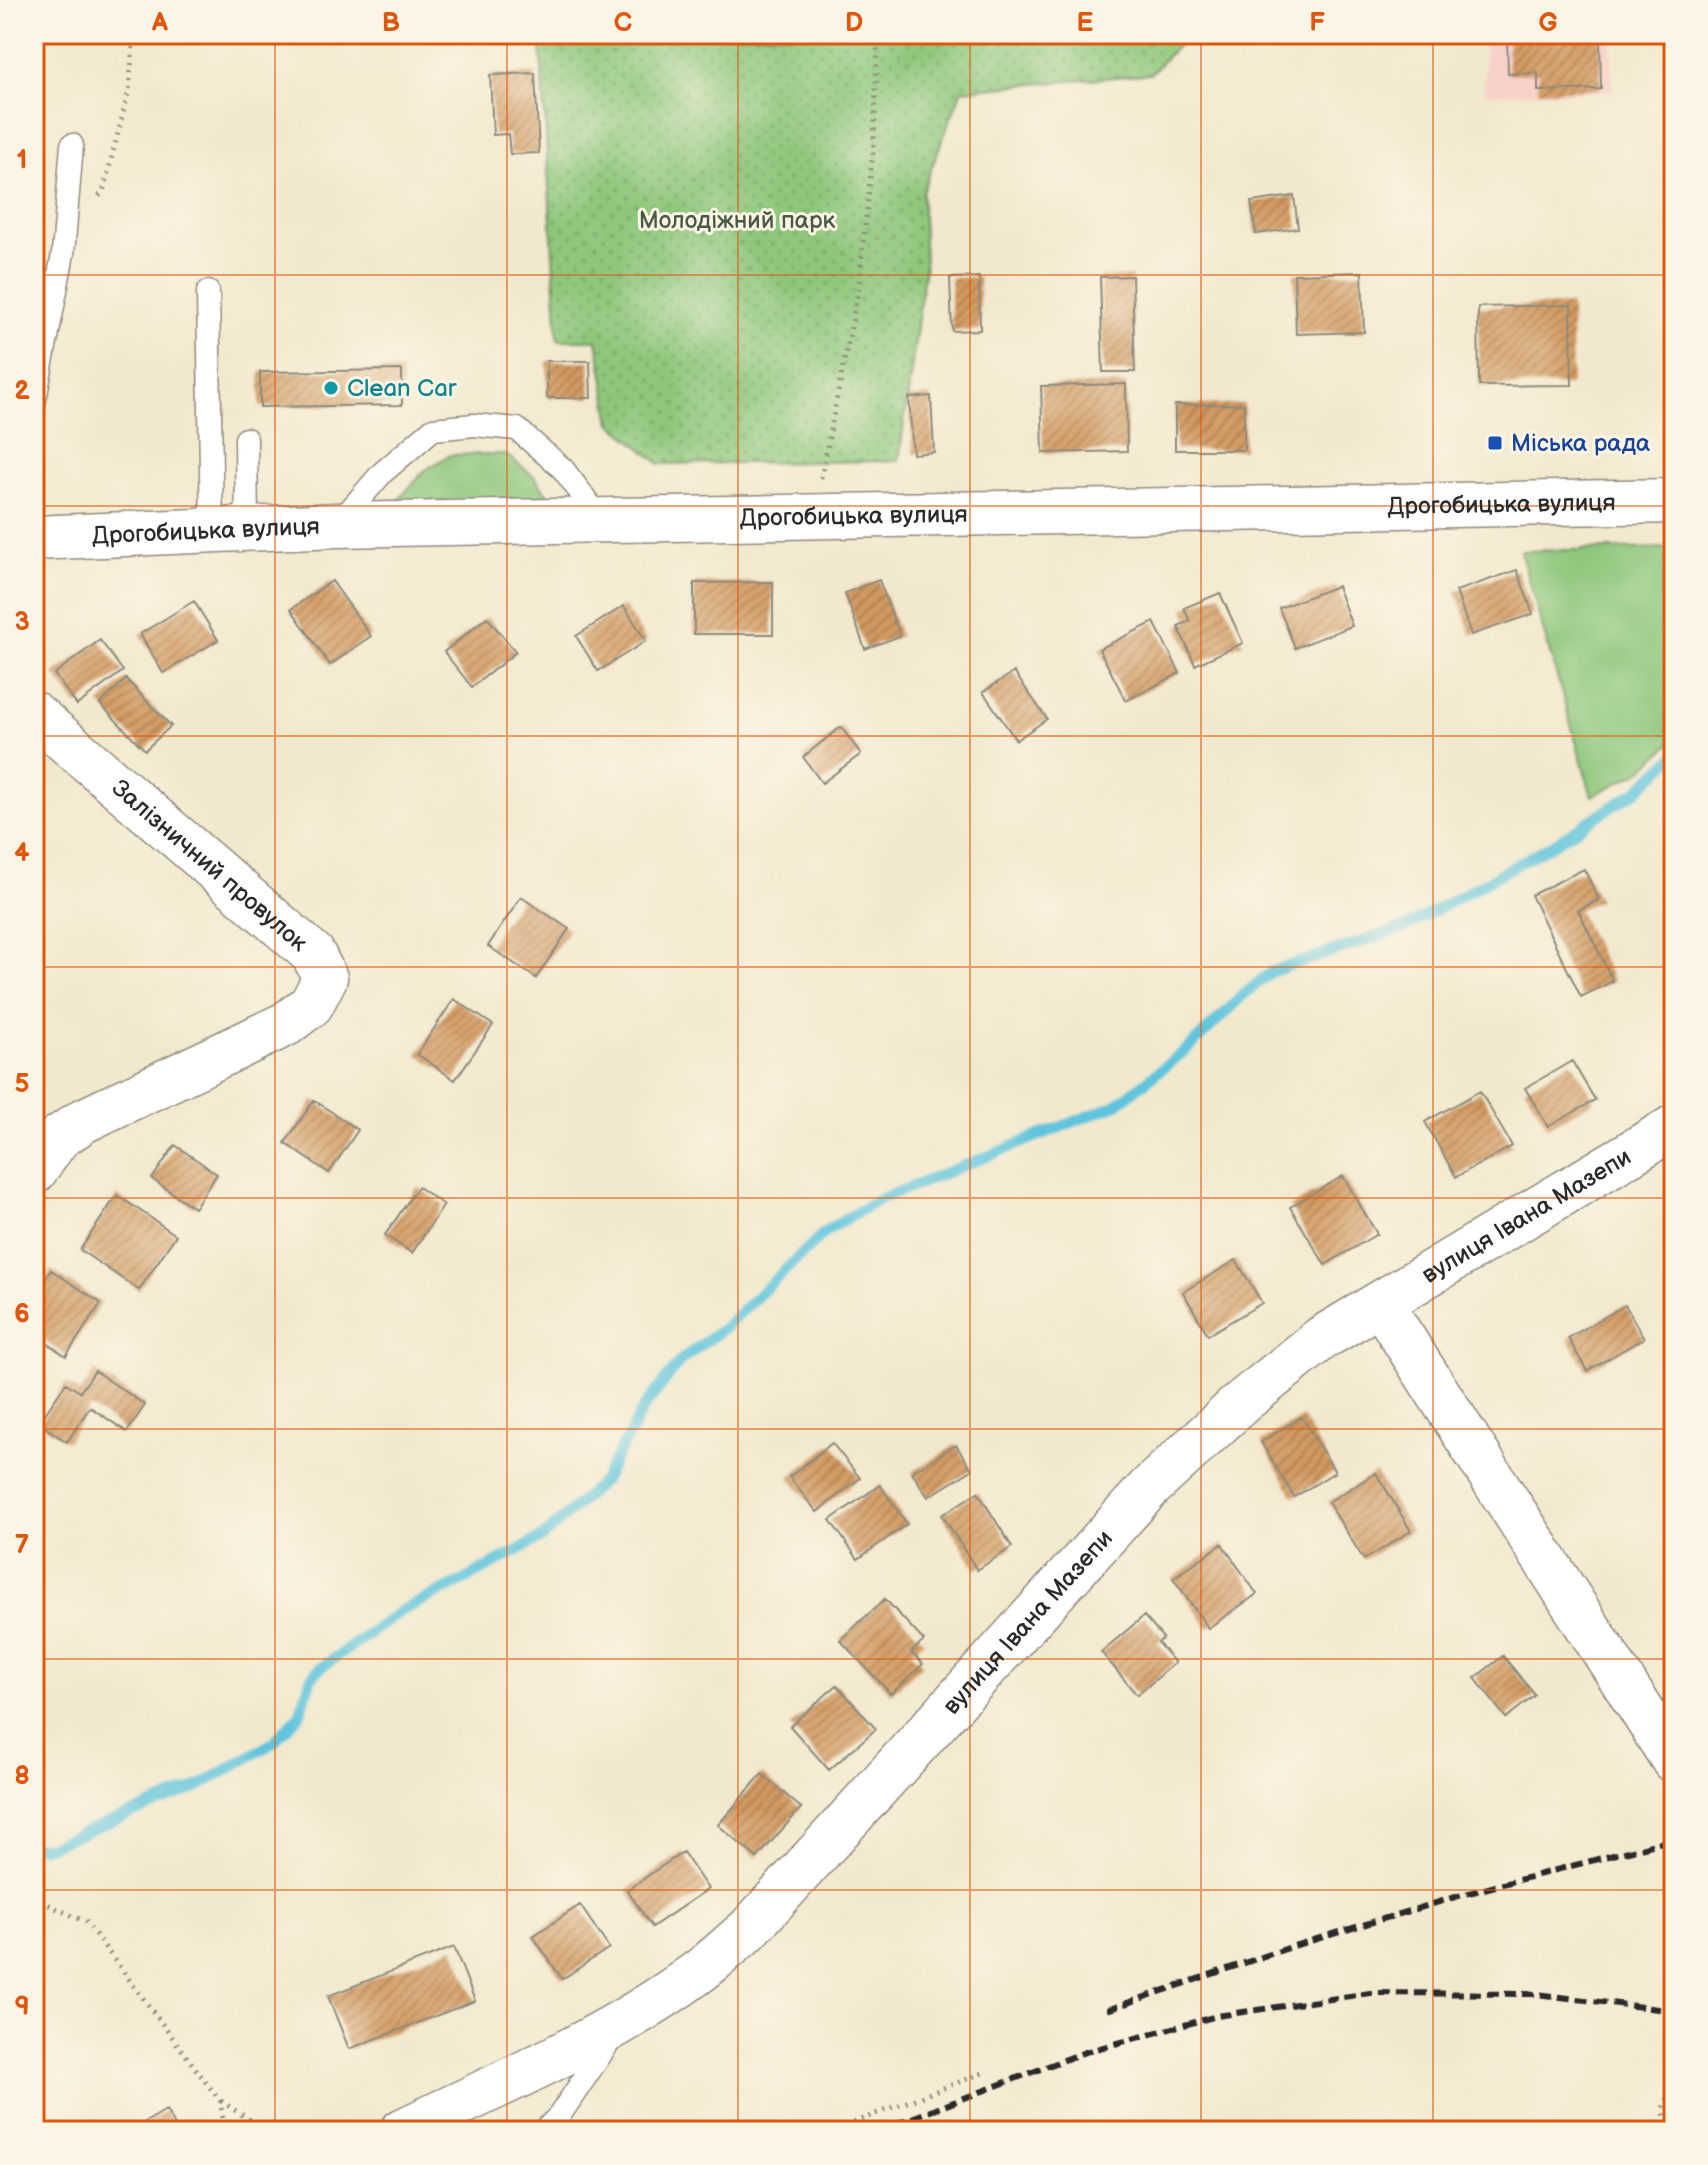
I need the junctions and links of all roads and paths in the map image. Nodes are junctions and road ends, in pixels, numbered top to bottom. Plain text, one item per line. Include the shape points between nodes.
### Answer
1 (134, 34) edge
2 (878, 34) edge
3 (72, 145) dead end
4 (65, 226) junction
5 (208, 292) dead end
6 (34, 405) edge
7 (246, 439) dead end
8 (821, 479) dead end
9 (1674, 501) edge
10 (601, 520) junction
11 (337, 525) junction
12 (230, 530) junction
13 (34, 538) edge
14 (34, 714) edge
15 (1674, 1127) edge
16 (42, 1145) edge
17 (1381, 1304) junction
18 (1674, 1761) edge
19 (34, 1898) edge
20 (623, 2021) junction
21 (988, 2071) dead end
22 (1674, 2081) edge
23 (220, 2101) junction
24 (225, 2131) edge
25 (266, 2131) edge
26 (402, 2131) edge
27 (544, 2131) edge
28 (831, 2131) edge
29 (1668, 2131) edge

1 - 4 path via 129,90 103,192
2 - 8 path via 874,142 858,292
3 - 4 lane
4 - 6 lane
5 - 12 lane
7 - 12 lane
9 - 10 street, Дрогобицька вулиця
10 - 11 street, Дрогобицька вулиця
10 - 11 lane via 563,469 517,429 474,425 433,429 382,473
11 - 12 street, Дрогобицька вулиця
12 - 13 street, Дрогобицька вулиця
14 - 16 street, Залізничний провулок via 313,954 325,978 311,1005 286,1024
15 - 17 street, вулиця Івана Мазепи
17 - 18 street
17 - 20 street, вулиця Івана Мазепи via 1322,1338 1242,1402 1149,1488 748,1930 699,1972
19 - 23 path via 86,1922
20 - 26 street, вулиця Івана Мазепи
20 - 27 lane
21 - 28 path
22 - 29 path via 1663,2108
23 - 24 path
23 - 25 path

